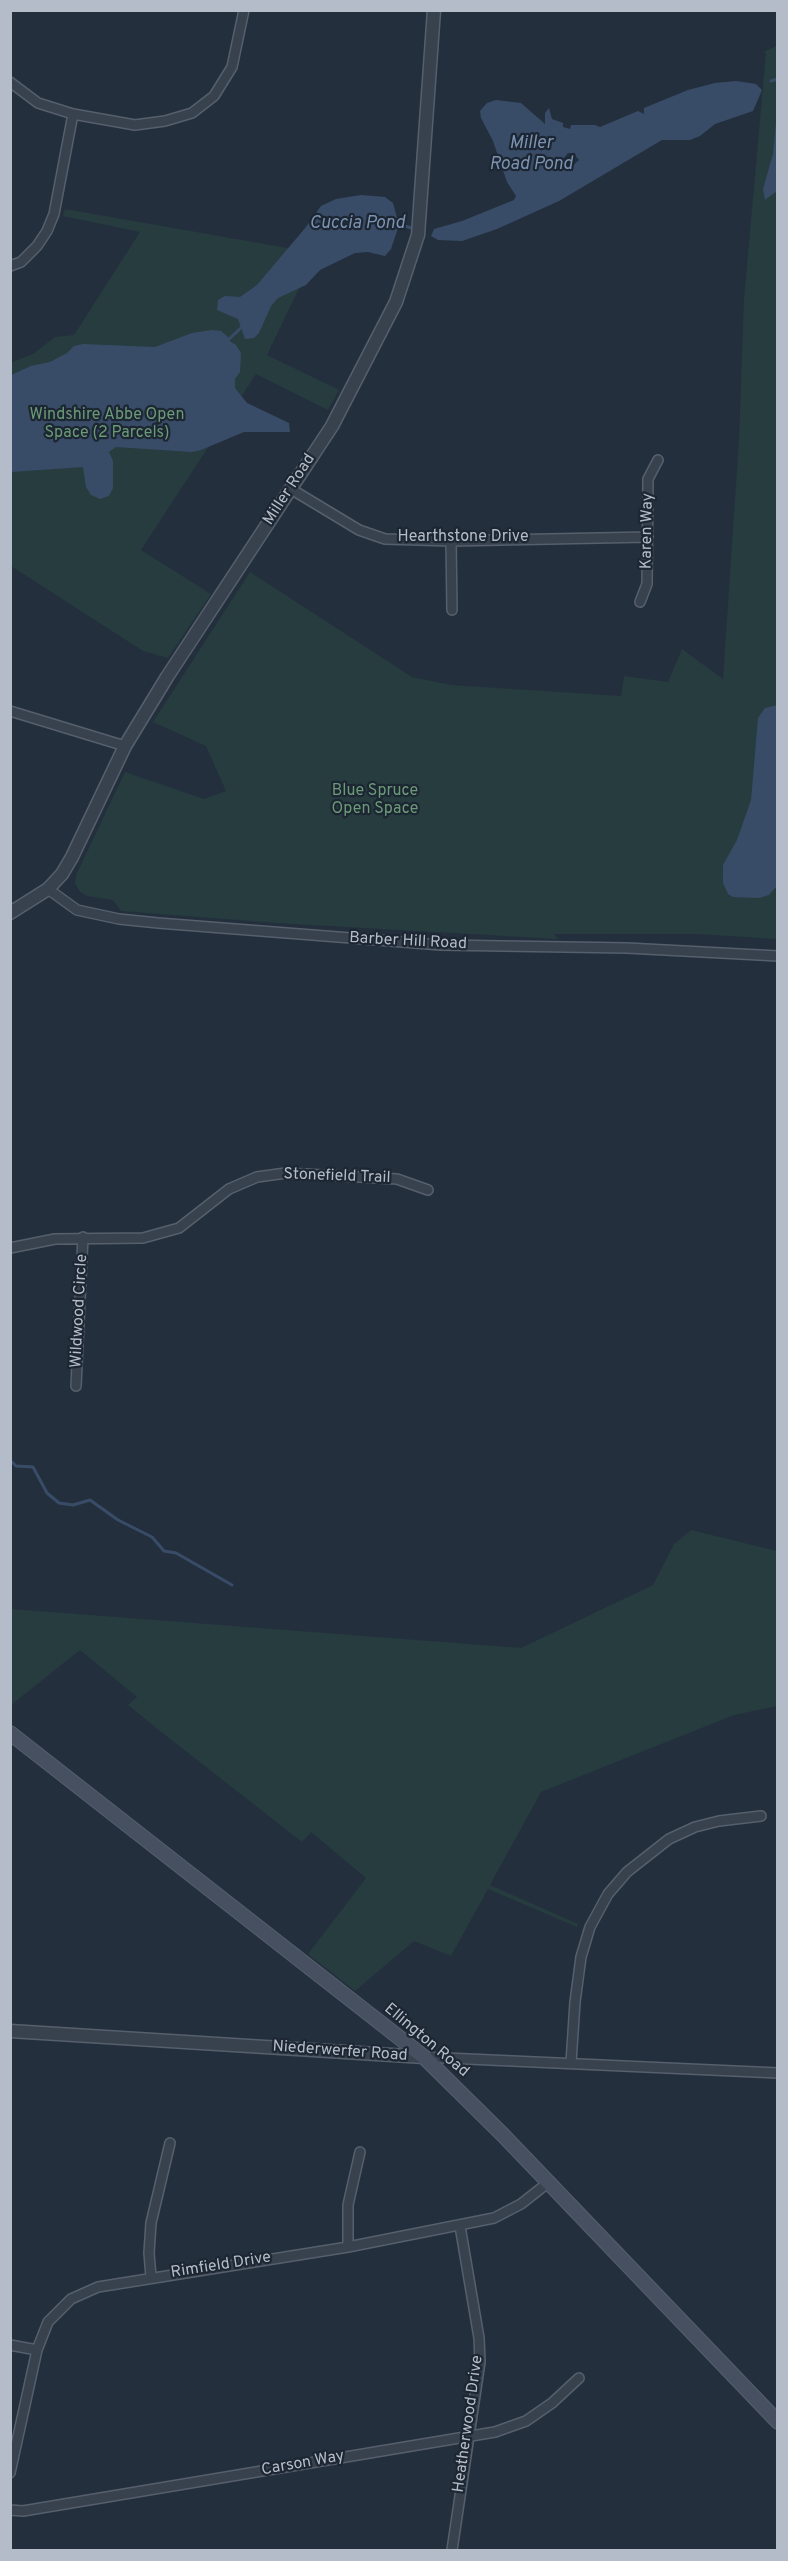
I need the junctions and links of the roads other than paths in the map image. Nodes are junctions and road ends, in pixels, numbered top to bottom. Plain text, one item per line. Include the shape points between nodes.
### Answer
1 (244, 10) edge
2 (434, 10) edge
3 (10, 82) edge
4 (73, 114) junction
5 (10, 266) edge
6 (658, 460) dead end
7 (291, 489) junction
8 (648, 537) junction
9 (451, 541) junction
10 (639, 602) dead end
11 (452, 610) dead end
12 (10, 711) edge
13 (124, 746) junction
14 (48, 889) junction
15 (10, 914) edge
16 (777, 956) edge
17 (428, 1190) dead end
18 (83, 1237) junction
19 (10, 1248) edge
20 (76, 1386) dead end
21 (10, 1733) edge
22 (761, 1816) dead end
23 (10, 2031) edge
24 (423, 2057) junction
25 (572, 2063) junction
26 (777, 2073) edge
27 (170, 2143) dead end
28 (360, 2152) dead end
29 (549, 2182) junction
30 (460, 2226) junction
31 (348, 2247) junction
32 (151, 2277) junction
33 (10, 2345) edge
34 (37, 2350) junction
35 (579, 2378) dead end
36 (777, 2422) edge
37 (469, 2435) junction
38 (10, 2473) edge
39 (10, 2510) edge
40 (452, 2550) edge

1 - 4 street via 232,67 214,96 192,113 135,125
2 - 7 street, Miller Road via 424,184 418,235 409,267 356,384
3 - 4 street via 38,103
4 - 5 street via 51,222 37,246 21,262
6 - 8 street, Karen Way via 648,479
7 - 9 street, Hearthstone Drive via 358,530 385,539
7 - 13 street, Miller Road
8 - 9 street, Hearthstone Drive
8 - 10 street, Karen Way via 647,584
9 - 11 street
12 - 13 street
13 - 14 street, Miller Road via 72,857
14 - 15 street, Miller Road
14 - 16 street, Barber Hill Road via 77,910 158,923 441,945
17 - 18 street, Stonefield Trail via 398,1179 285,1173 257,1177 229,1189 179,1228 143,1238
18 - 19 street, Stonefield Trail
18 - 20 street, Wildwood Circle
21 - 24 main road, Ellington Road
22 - 25 street via 695,1827 669,1839 627,1872 608,1894 590,1927 581,1957
23 - 24 street, Niederwerfer Road
24 - 25 street, Niederwerfer Road
24 - 29 main road, Ellington Road
25 - 26 street, Niederwerfer Road
27 - 32 street via 151,2223
28 - 31 street via 348,2205
29 - 30 street, Rimfield Drive via 521,2204 494,2218
29 - 36 main road, Ellington Road
30 - 31 street, Rimfield Drive
30 - 37 street, Heatherwood Drive via 479,2337 480,2362
31 - 32 street, Rimfield Drive
32 - 34 street, Rimfield Drive via 98,2287 71,2299 48,2322
33 - 34 street
34 - 38 street, Rimfield Drive
35 - 37 street, Carson Way via 526,2421 495,2432
37 - 39 street, Carson Way
37 - 40 street, Heatherwood Drive

